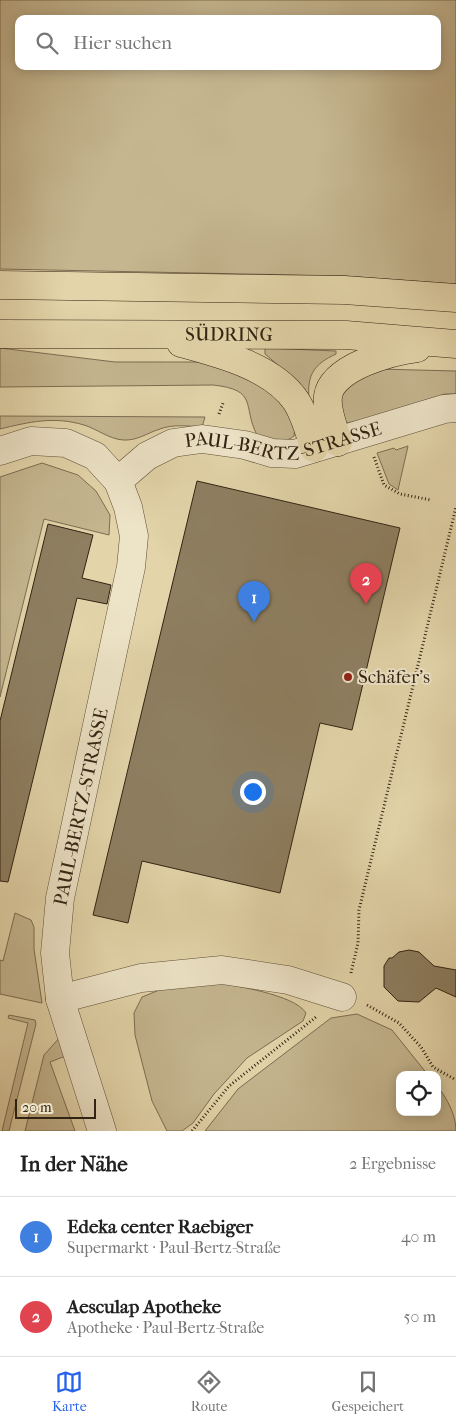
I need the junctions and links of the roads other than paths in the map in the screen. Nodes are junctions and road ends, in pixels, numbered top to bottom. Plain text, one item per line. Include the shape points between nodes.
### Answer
1 (0, 285) edge
2 (456, 298) edge
3 (0, 334) edge
4 (143, 334) junction
5 (456, 344) edge
6 (456, 408) edge
7 (326, 445) junction
8 (0, 451) edge
9 (118, 480) junction
10 (342, 997) road end
11 (60, 999) junction
12 (102, 1131) edge

1 - 2 main road via 344,290
3 - 4 main road, SÜDRING
4 - 5 main road, SÜDRING via 346,335
4 - 7 main road via 225,356 278,381
5 - 7 main road via 383,356 335,380 328,398 332,425
6 - 7 street, PAUL-BERTZ-STRASSE
7 - 9 street, PAUL-BERTZ-STRASSE via 295,454 272,453 202,438 173,443 147,456
8 - 9 street, PAUL-BERTZ-STRASSE via 31,441 66,443 95,456
9 - 11 street, PAUL-BERTZ-STRASSE via 134,536 131,567 60,898 55,953
10 - 11 street via 288,980 222,970 141,978
11 - 12 street, PAUL-BERTZ-STRASSE

